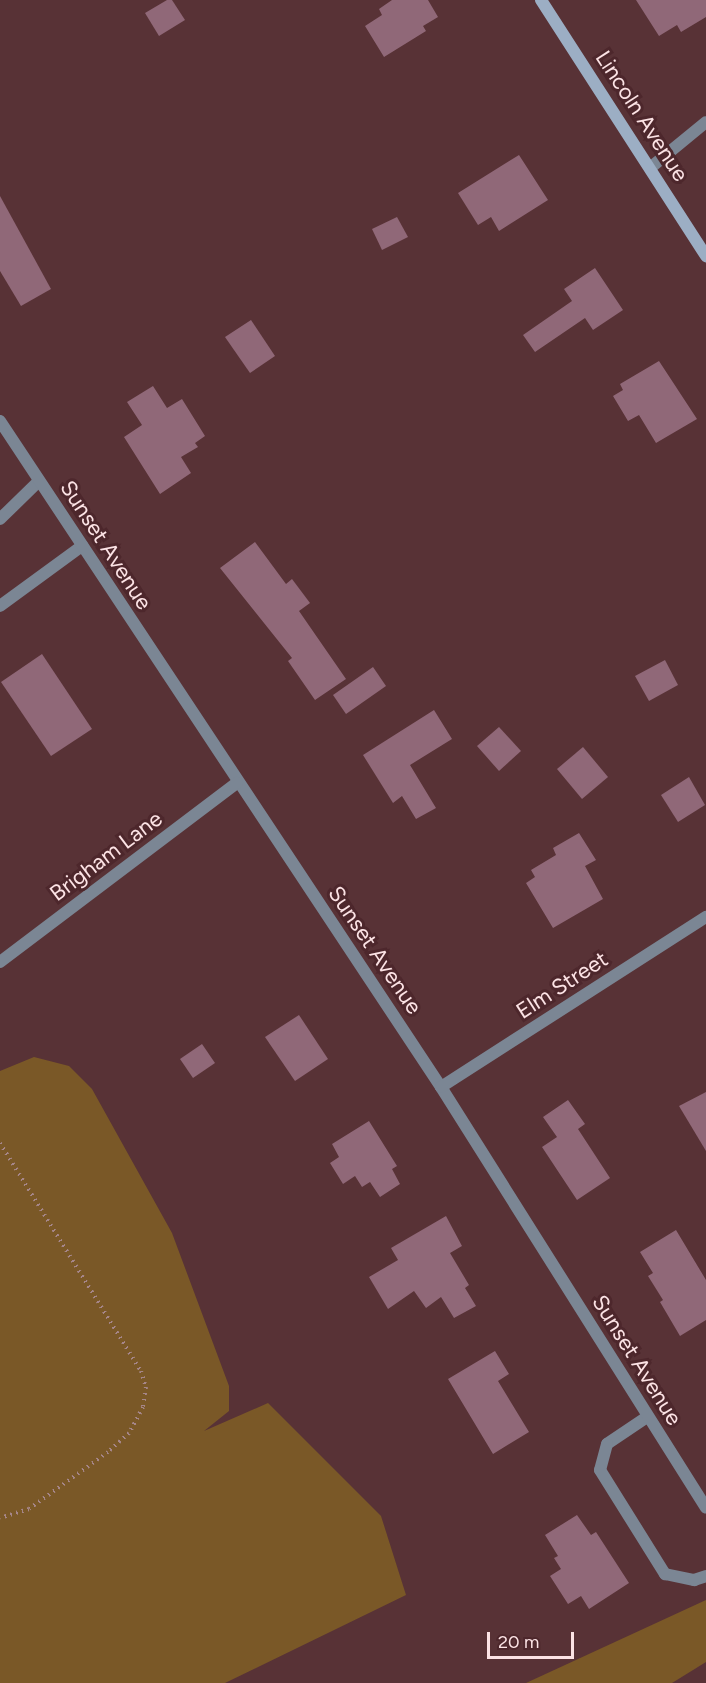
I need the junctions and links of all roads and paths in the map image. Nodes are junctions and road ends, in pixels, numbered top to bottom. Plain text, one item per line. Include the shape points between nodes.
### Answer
1 (542, 0) edge
2 (706, 122) edge
3 (650, 168) junction
4 (706, 256) edge
5 (0, 422) edge
6 (39, 481) junction
7 (0, 519) edge
8 (82, 546) junction
9 (0, 606) edge
10 (237, 783) junction
11 (706, 918) edge
12 (0, 962) edge
13 (441, 1087) junction
14 (0, 1143) edge
15 (647, 1417) junction
16 (706, 1508) edge
17 (0, 1518) edge
18 (706, 1576) edge

1 - 3 street, Lincoln Avenue
2 - 3 street
3 - 4 street, Lincoln Avenue
5 - 6 street, Sunset Avenue
6 - 7 street
6 - 8 street, Sunset Avenue
8 - 9 street
8 - 10 street, Sunset Avenue
10 - 12 street, Brigham Lane
10 - 13 street, Sunset Avenue
11 - 13 street, Elm Street
13 - 15 street, Sunset Avenue
14 - 17 path via 141,1371 146,1387 143,1407 129,1433 108,1452 29,1509
15 - 16 street, Sunset Avenue
15 - 18 street via 607,1444 600,1470 665,1574 694,1580

